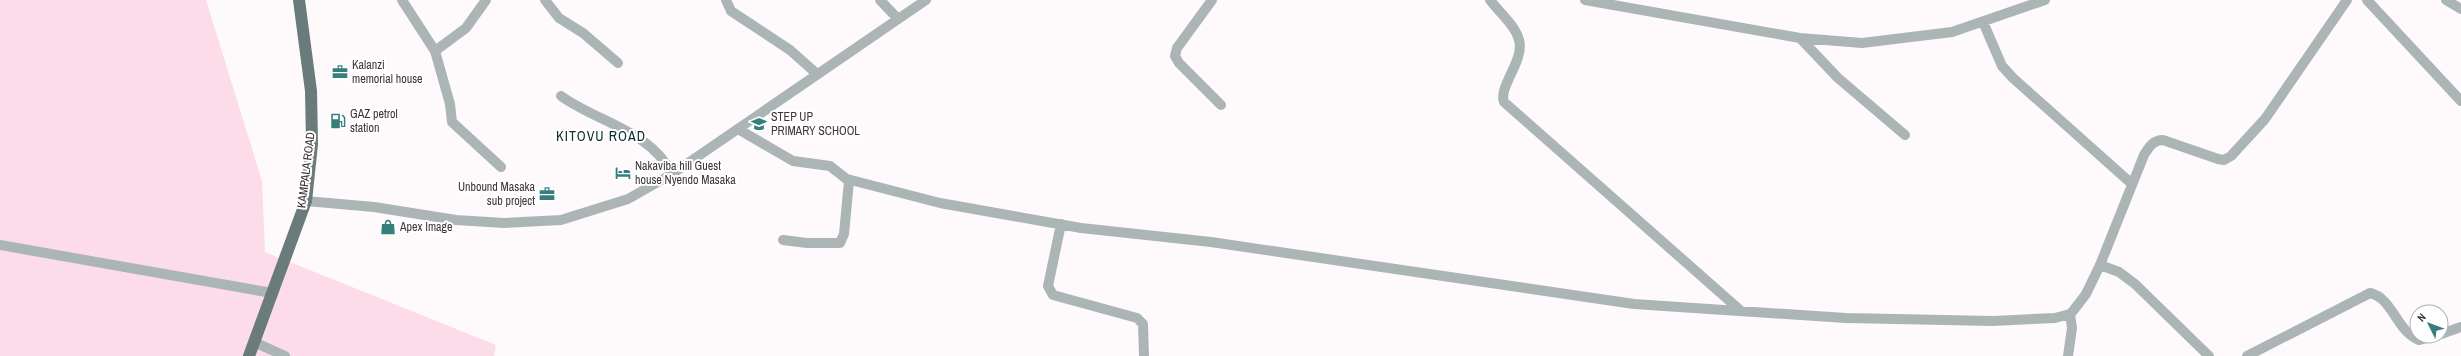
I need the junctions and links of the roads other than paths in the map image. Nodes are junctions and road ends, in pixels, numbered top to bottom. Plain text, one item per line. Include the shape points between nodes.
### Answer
1 (299, 0) edge
2 (402, 0) edge
3 (486, 0) edge
4 (545, 0) edge
5 (726, 0) edge
6 (880, 0) edge
7 (926, 0) edge
8 (1212, 0) edge
9 (1490, 0) edge
10 (1585, 0) edge
11 (2045, 0) edge
12 (2347, 0) edge
13 (2367, 0) edge
14 (2446, 0) edge
15 (2461, 9) edge
16 (898, 19) junction
17 (1983, 22) junction
18 (1800, 38) junction
19 (435, 51) junction
20 (618, 63) dead end
21 (817, 74) junction
22 (561, 96) dead end
23 (2461, 101) edge
24 (1221, 105) dead end
25 (738, 129) junction
26 (1905, 135) dead end
27 (501, 167) dead end
28 (672, 174) junction
29 (847, 179) junction
30 (2132, 184) junction
31 (306, 200) junction
32 (1061, 224) junction
33 (783, 240) dead end
34 (0, 245) edge
35 (2100, 265) junction
36 (272, 293) junction
37 (1741, 311) junction
38 (2070, 314) junction
39 (2461, 327) edge
40 (2449, 331) edge
41 (2409, 335) edge
42 (254, 342) junction
43 (249, 356) edge
44 (286, 356) edge
45 (1144, 356) edge
46 (2068, 356) edge
47 (2209, 356) edge
48 (2247, 356) edge

1 - 31 main road, KAMPALA ROAD via 311,91 312,144
2 - 19 street
3 - 19 street via 466,28
4 - 20 street via 559,18 583,33
5 - 21 street via 731,11 790,50
6 - 16 street
7 - 16 street
8 - 24 street via 1177,48 1175,56
9 - 37 street via 1516,32 1519,41 1520,53 1504,92 1504,102
10 - 18 street
11 - 17 street
12 - 30 street via 2265,119 2231,156 2224,160 2218,159 2156,140 2144,155
13 - 23 street
14 - 15 street
16 - 21 street
17 - 18 street via 1952,32 1862,43
17 - 30 street via 2002,66 2012,78
18 - 26 street via 1838,78
19 - 27 street via 450,104 452,122
21 - 25 street
22 - 28 street via 585,112 627,131 666,161
25 - 28 street
25 - 29 street via 793,161 830,166
28 - 31 street via 628,199 561,220 504,223 456,220 374,207
29 - 32 street via 940,203
29 - 33 street via 850,186 844,234 840,243
30 - 35 street
31 - 36 main road, KAMPALA ROAD
32 - 37 street via 1219,243 1634,304
32 - 45 street via 1048,286 1050,292 1053,295 1137,318 1143,324
34 - 36 street
35 - 38 street via 2086,294
35 - 47 street via 2119,272 2135,284
36 - 42 main road, KAMPALA ROAD
37 - 38 street via 1846,318 1993,321 2055,318
38 - 46 street via 2072,328
39 - 40 street
41 - 48 street via 2382,299 2377,294 2370,293
42 - 43 main road, KAMPALA ROAD
42 - 44 street

